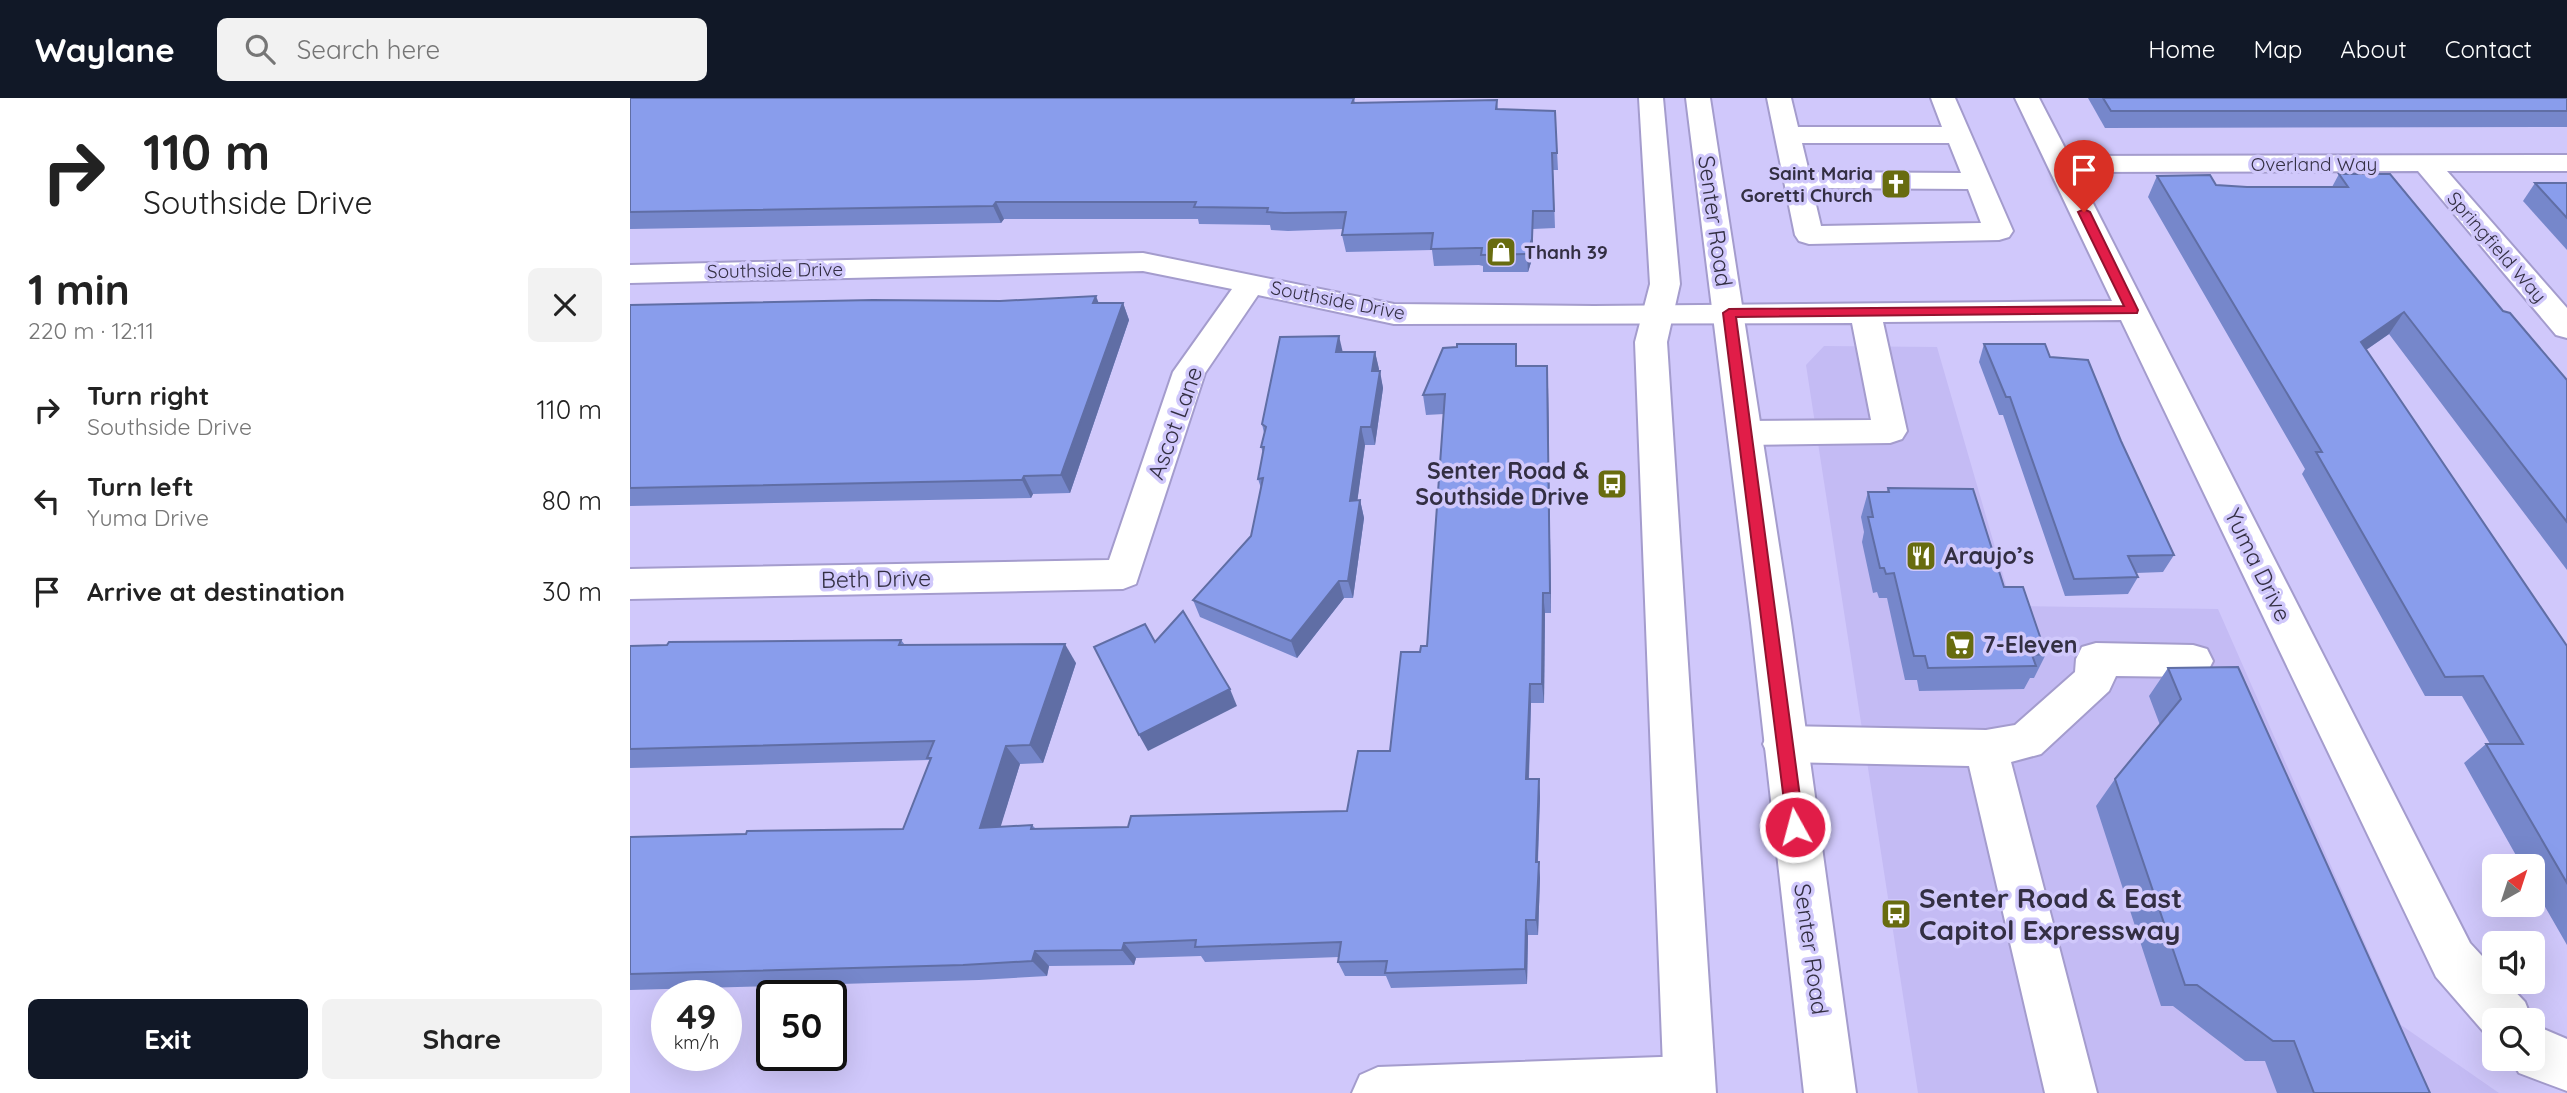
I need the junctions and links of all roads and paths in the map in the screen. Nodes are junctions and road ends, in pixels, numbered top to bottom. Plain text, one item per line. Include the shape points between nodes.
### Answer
1 (1651, 98) edge
2 (1698, 98) edge
3 (1779, 98) edge
4 (1943, 98) edge
5 (2028, 98) edge
6 (1787, 135) junction
7 (1959, 135) junction
8 (2567, 163) edge
9 (2060, 164) junction
10 (2427, 165) junction
11 (1797, 180) junction
12 (1978, 181) junction
13 (630, 274) edge
14 (1251, 284) junction
15 (2132, 310) junction
16 (1865, 312) junction
17 (1729, 313) junction
18 (1659, 315) junction
19 (2567, 328) edge
20 (1745, 433) junction
21 (1123, 574) joint
22 (630, 584) edge
23 (2193, 661) dead end
24 (1784, 744) junction
25 (1986, 748) junction
26 (2499, 1008) edge
27 (1690, 1087) edge
28 (1378, 1093) edge
29 (1830, 1093) edge
30 (2071, 1093) edge

1 - 18 street via 1665,284
2 - 17 street, Senter Road
3 - 6 street
4 - 7 street
5 - 9 street, Yuma Drive
6 - 7 street
6 - 11 street
7 - 12 street
8 - 10 street, Overland Way
9 - 10 street, Overland Way
9 - 15 street, Yuma Drive
10 - 19 street, Springfield Way
11 - 12 street
11 - 12 street via 1810,235 1999,231
13 - 14 street, Southside Drive via 1143,262
14 - 18 street, Southside Drive via 1394,314
14 - 21 street, Ascot Lane via 1189,372
15 - 16 street, Southside Drive
15 - 26 street, Yuma Drive via 2453,960
16 - 17 street, Southside Drive
16 - 20 street via 1890,431
17 - 18 street, Southside Drive
17 - 20 street, Senter Road
18 - 27 street via 1651,342
20 - 24 street, Senter Road
21 - 22 street, Beth Drive
23 - 25 street via 2096,659 2095,679 2026,741
24 - 25 street
24 - 29 street, Senter Road
25 - 30 street
27 - 28 street

